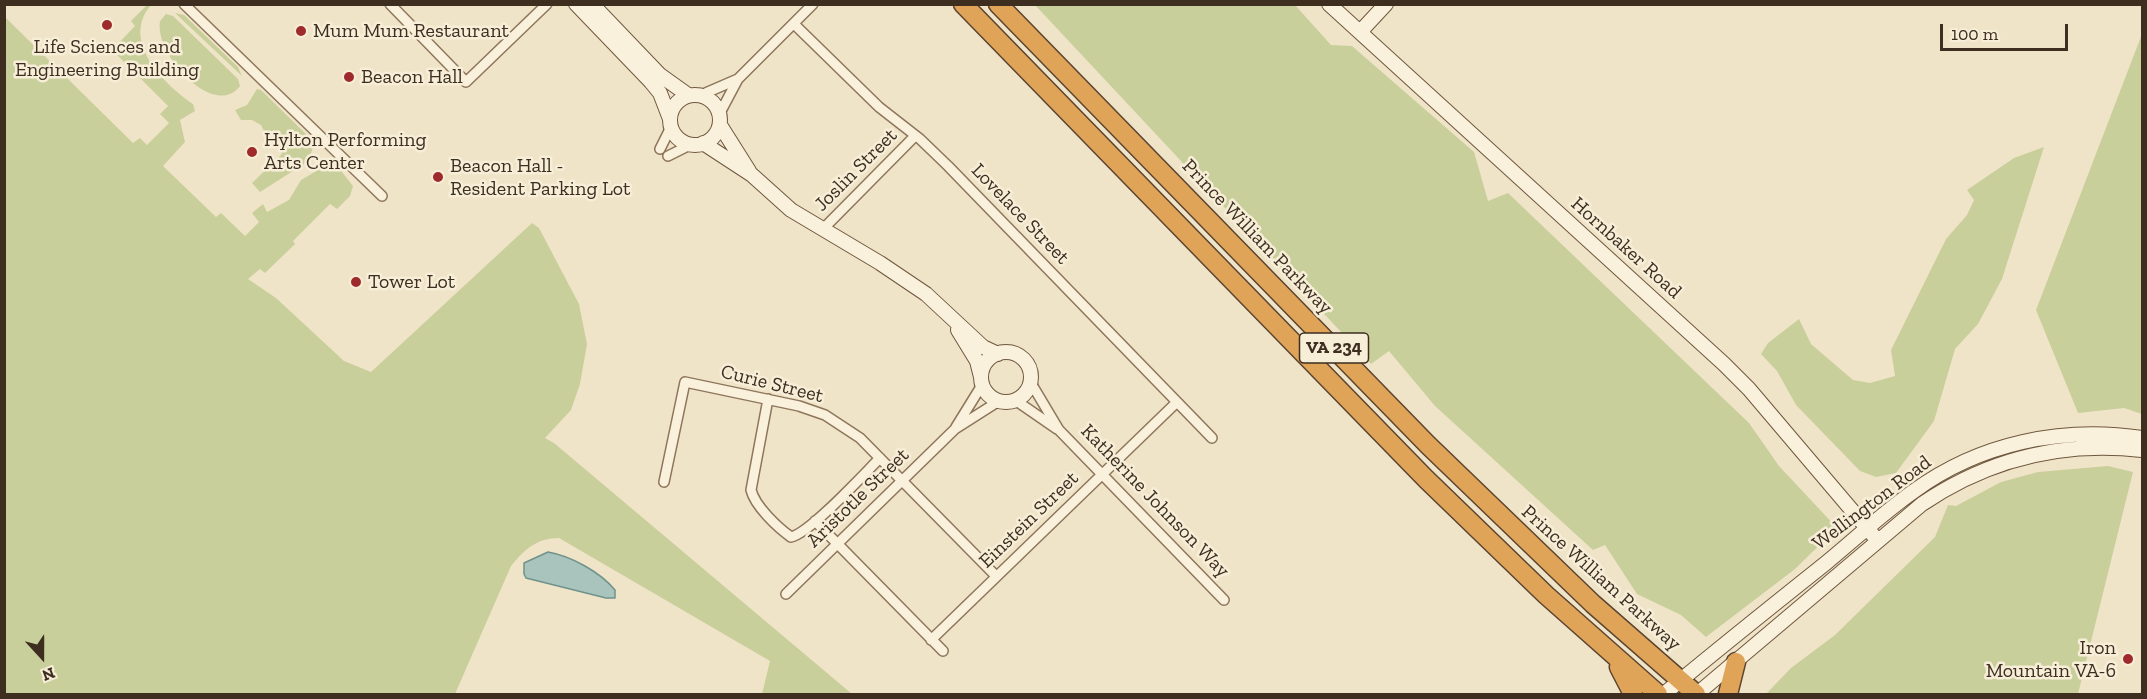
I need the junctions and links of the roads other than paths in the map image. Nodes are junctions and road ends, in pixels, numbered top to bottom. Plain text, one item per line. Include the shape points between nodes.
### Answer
1 (184, 4) edge
2 (390, 4) edge
3 (548, 4) edge
4 (576, 4) edge
5 (592, 4) edge
6 (813, 4) edge
7 (963, 4) edge
8 (998, 4) edge
9 (1329, 4) edge
10 (1386, 4) edge
11 (794, 24) junction
12 (1360, 32) junction
13 (738, 79) junction
14 (694, 95) junction
15 (720, 119) junction
16 (670, 123) junction
17 (915, 135) junction
18 (698, 144) junction
19 (660, 149) dead end
20 (668, 156) dead end
21 (752, 175) junction
22 (382, 196) dead end
23 (823, 229) junction
24 (951, 318) junction
25 (998, 354) junction
26 (982, 381) junction
27 (1030, 383) junction
28 (768, 399) junction
29 (1015, 400) junction
30 (999, 401) junction
31 (1177, 402) junction
32 (955, 429) junction
33 (1059, 430) junction
34 (1212, 438) dead end
35 (2142, 438) edge
36 (2142, 450) edge
37 (880, 459) junction
38 (1102, 474) junction
39 (901, 481) junction
40 (664, 482) dead end
41 (815, 521) junction
42 (1866, 529) junction
43 (1878, 541) junction
44 (837, 543) junction
45 (996, 576) junction
46 (786, 594) dead end
47 (1224, 600) dead end
48 (931, 640) junction
49 (943, 651) dead end
50 (1609, 652) junction
51 (1736, 662) junction
52 (1680, 681) junction
53 (1633, 694) edge
54 (1658, 694) edge
55 (1664, 694) edge
56 (1697, 694) edge
57 (1728, 694) edge

1 - 22 street
2 - 3 street via 466,82
4 - 16 main road via 660,93
5 - 14 main road via 660,75
6 - 11 street
7 - 50 highway, VA 234 via 1426,479
8 - 52 highway, Prince William Parkway / VA 234 via 1436,453 1593,604
9 - 12 main road, Hornbaker Road
10 - 12 main road
11 - 13 street
11 - 17 street, Lovelace Street via 879,107
12 - 42 main road, Hornbaker Road via 1741,380
13 - 14 street
13 - 15 street
14 - 15 main road via 711,100
14 - 16 main road via 675,104
15 - 18 main road via 714,137
15 - 21 main road
16 - 18 main road via 681,141
16 - 19 street
17 - 23 street, Joslin Street
17 - 31 street, Lovelace Street
18 - 20 street
18 - 21 main road
21 - 23 main road via 791,210
23 - 24 main road via 926,294
24 - 25 main road via 983,347
24 - 26 main road via 976,361
25 - 26 main road via 987,362
25 - 27 main road via 1009,352 1024,359 1029,366
26 - 30 main road via 992,398
26 - 32 street, Aristotle Street
27 - 29 main road
27 - 33 street, Katherine Johnson Way
28 - 37 street, Curie Street via 825,415 860,438
28 - 40 street, Curie Street via 685,382
28 - 41 street via 753,471 753,497 791,537
29 - 30 main road
29 - 33 street, Katherine Johnson Way
30 - 32 street, Aristotle Street
31 - 34 street, Lovelace Street
31 - 38 street, Einstein Street
32 - 39 street, Aristotle Street
33 - 38 street, Katherine Johnson Way
35 - 42 main road, Wellington Road via 2082,434 2007,445 1968,459 1930,480
36 - 43 main road, Wellington Road via 2078,447 2010,460 1942,491
37 - 39 street, Curie Street
37 - 41 street
38 - 45 street, Einstein Street
38 - 47 street, Katherine Johnson Way
39 - 44 street, Aristotle Street
39 - 45 street, Curie Street
41 - 44 street
42 - 43 main road, Hornbaker Road
42 - 52 main road, Wellington Road
43 - 51 main road, Wellington Road
44 - 46 street, Aristotle Street
44 - 48 street
45 - 48 street, Einstein Street
48 - 49 street
50 - 53 highway
50 - 54 highway, VA 234
51 - 56 main road, Wellington Road
51 - 57 highway
52 - 55 main road, Wellington Road
52 - 56 highway, Prince William Parkway / VA 234

